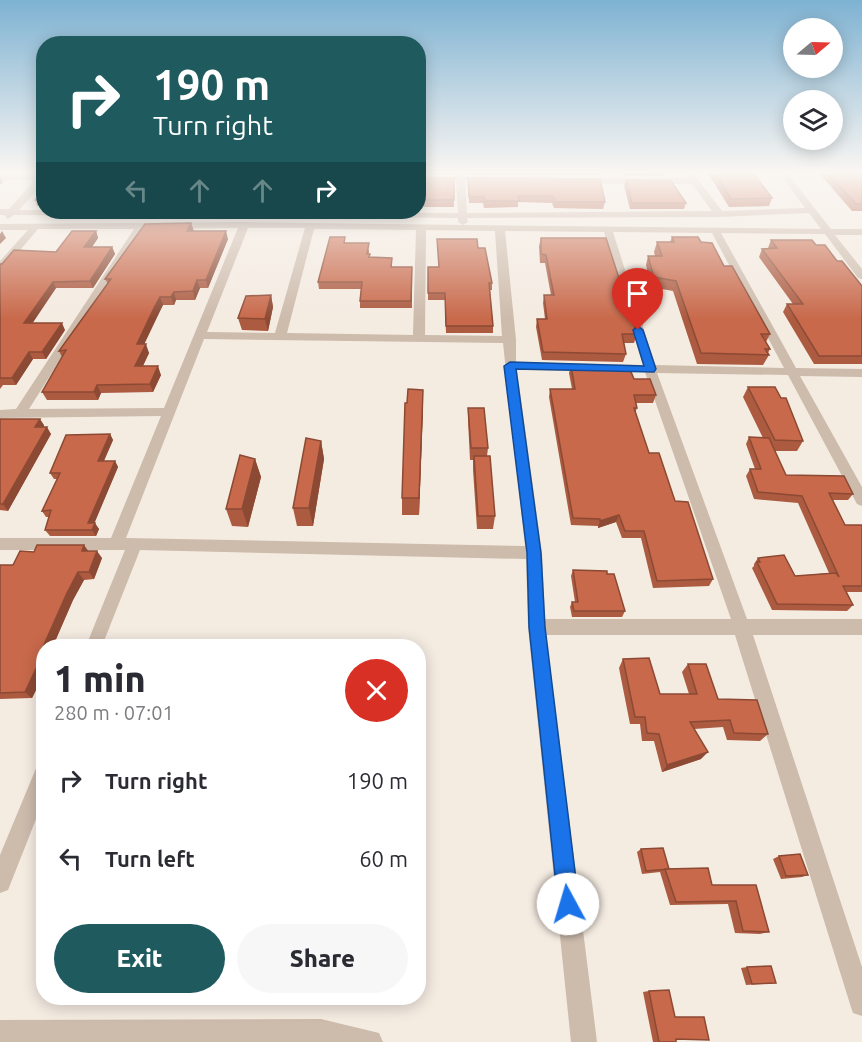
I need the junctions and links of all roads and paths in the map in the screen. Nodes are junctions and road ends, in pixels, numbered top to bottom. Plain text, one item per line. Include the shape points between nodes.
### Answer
1 (463, 222) edge
2 (819, 222) edge
3 (244, 225) junction
4 (0, 226) edge
5 (140, 226) junction
6 (310, 226) junction
7 (34, 228) junction
8 (421, 228) junction
9 (464, 228) junction
10 (500, 228) junction
11 (608, 230) junction
12 (715, 230) junction
13 (826, 231) junction
14 (862, 232) edge
15 (0, 267) edge
16 (862, 276) edge
17 (199, 335) junction
18 (280, 336) junction
19 (418, 340) junction
20 (510, 340) junction
21 (510, 366) junction
22 (650, 369) junction
23 (790, 372) junction
24 (862, 373) edge
25 (168, 412) junction
26 (0, 414) edge
27 (20, 414) junction
28 (862, 500) edge
29 (0, 544) edge
30 (116, 544) junction
31 (135, 544) junction
32 (534, 553) junction
33 (537, 627) junction
34 (862, 627) edge
35 (742, 628) junction
36 (97, 639) edge
37 (36, 793) edge
38 (0, 882) edge
39 (862, 1004) edge
40 (0, 1032) edge
41 (370, 1042) edge
42 (584, 1042) edge

1 - 9 street
2 - 13 street
3 - 5 street
3 - 6 street
3 - 17 street
4 - 7 street
5 - 7 street
5 - 27 street
6 - 8 street
6 - 18 street
7 - 15 street
8 - 9 street
8 - 19 street
9 - 10 street
10 - 11 street
10 - 20 street
11 - 12 street
11 - 22 street
12 - 13 street
12 - 23 street
13 - 14 street
13 - 16 street
17 - 18 street
17 - 25 street
18 - 19 street
19 - 20 street
20 - 21 street
21 - 22 street
21 - 32 street
22 - 23 street
22 - 35 street
23 - 24 street
23 - 28 street
25 - 27 street
25 - 30 street
26 - 27 street
29 - 30 street
30 - 31 street
31 - 32 street
31 - 36 street
32 - 33 street
33 - 35 street
33 - 42 street
34 - 35 street
35 - 39 street
37 - 38 street
40 - 41 street via 321,1031

